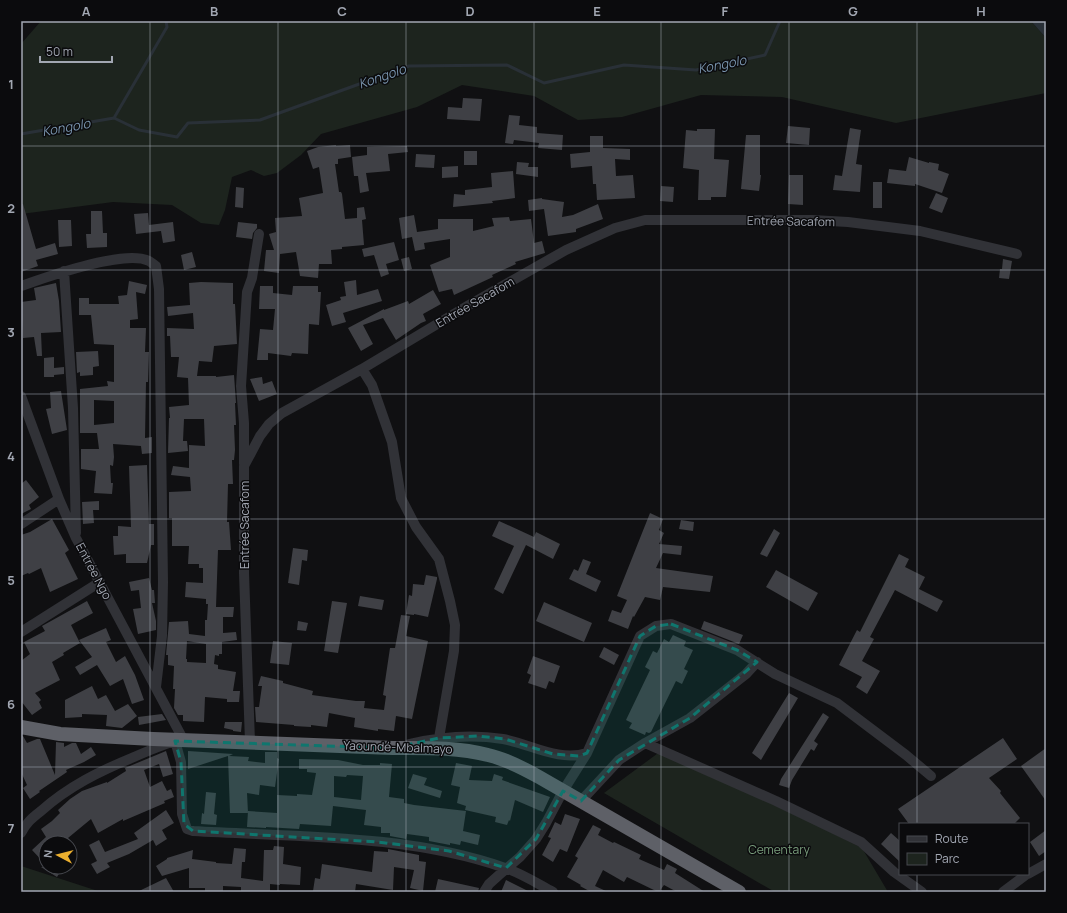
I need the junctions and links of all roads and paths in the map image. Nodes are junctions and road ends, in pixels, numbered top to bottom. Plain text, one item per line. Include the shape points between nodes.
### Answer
1 (259, 234) dead end
2 (1017, 254) dead end
3 (64, 271) junction
4 (21, 286) edge
5 (362, 369) junction
6 (21, 396) edge
7 (244, 466) junction
8 (60, 499) junction
9 (21, 524) edge
10 (76, 538) junction
11 (100, 582) junction
12 (21, 632) edge
13 (757, 662) junction
14 (156, 687) junction
15 (21, 727) edge
16 (439, 738) junction
17 (179, 740) junction
18 (250, 742) junction
19 (645, 742) junction
20 (393, 748) junction
21 (587, 753) junction
22 (931, 776) dead end
23 (563, 791) junction
24 (581, 801) junction
25 (22, 828) edge
26 (1046, 864) edge
27 (506, 868) junction
28 (1029, 873) edge
29 (1027, 875) edge
30 (484, 892) edge
31 (554, 892) edge
32 (739, 892) edge
33 (922, 892) edge
34 (1003, 892) edge

1 - 7 street via 246,298 241,386
2 - 5 street, Entrée Sacafom via 920,232 848,222 645,220 614,228 566,250
3 - 4 street
3 - 10 street via 73,408
3 - 14 street via 114,260 138,258 156,266 159,289 163,582 162,636
5 - 7 street, Entrée Sacafom via 282,413 260,436
5 - 16 street via 372,385 392,442 401,498 416,527 438,559 455,625 454,651
6 - 8 street, Entrée Ngo
7 - 18 street, Entrée Sacafom via 244,573
8 - 9 street
8 - 10 street, Entrée Ngo
10 - 11 street, Entrée Ngo
11 - 12 street
11 - 14 street, Entrée Ngo
13 - 19 street via 746,674 690,718
13 - 21 street via 738,650 671,624 656,626 640,636
13 - 22 street via 775,674 837,703
14 - 17 street, Entrée Ngo
15 - 17 highway, Yaoundé-Mbalmayo via 60,734
16 - 20 street
16 - 21 street via 478,736 505,739 553,754 579,756
17 - 18 highway, Yaoundé-Mbalmayo
17 - 25 street via 115,765 73,786 54,799
17 - 27 street, Entrée Ngo via 182,814 187,829 378,842 448,851
18 - 20 highway, Yaoundé-Mbalmayo
19 - 24 street via 620,760
19 - 33 street via 861,842 894,872
20 - 23 highway, Yaoundé-Mbalmayo via 431,748 489,755 516,765
21 - 23 street
23 - 24 highway, Yaoundé-Mbalmayo
23 - 27 street via 536,839
24 - 32 highway, Yaoundé-Mbalmayo
26 - 28 street
27 - 30 street
27 - 31 street
29 - 34 street

